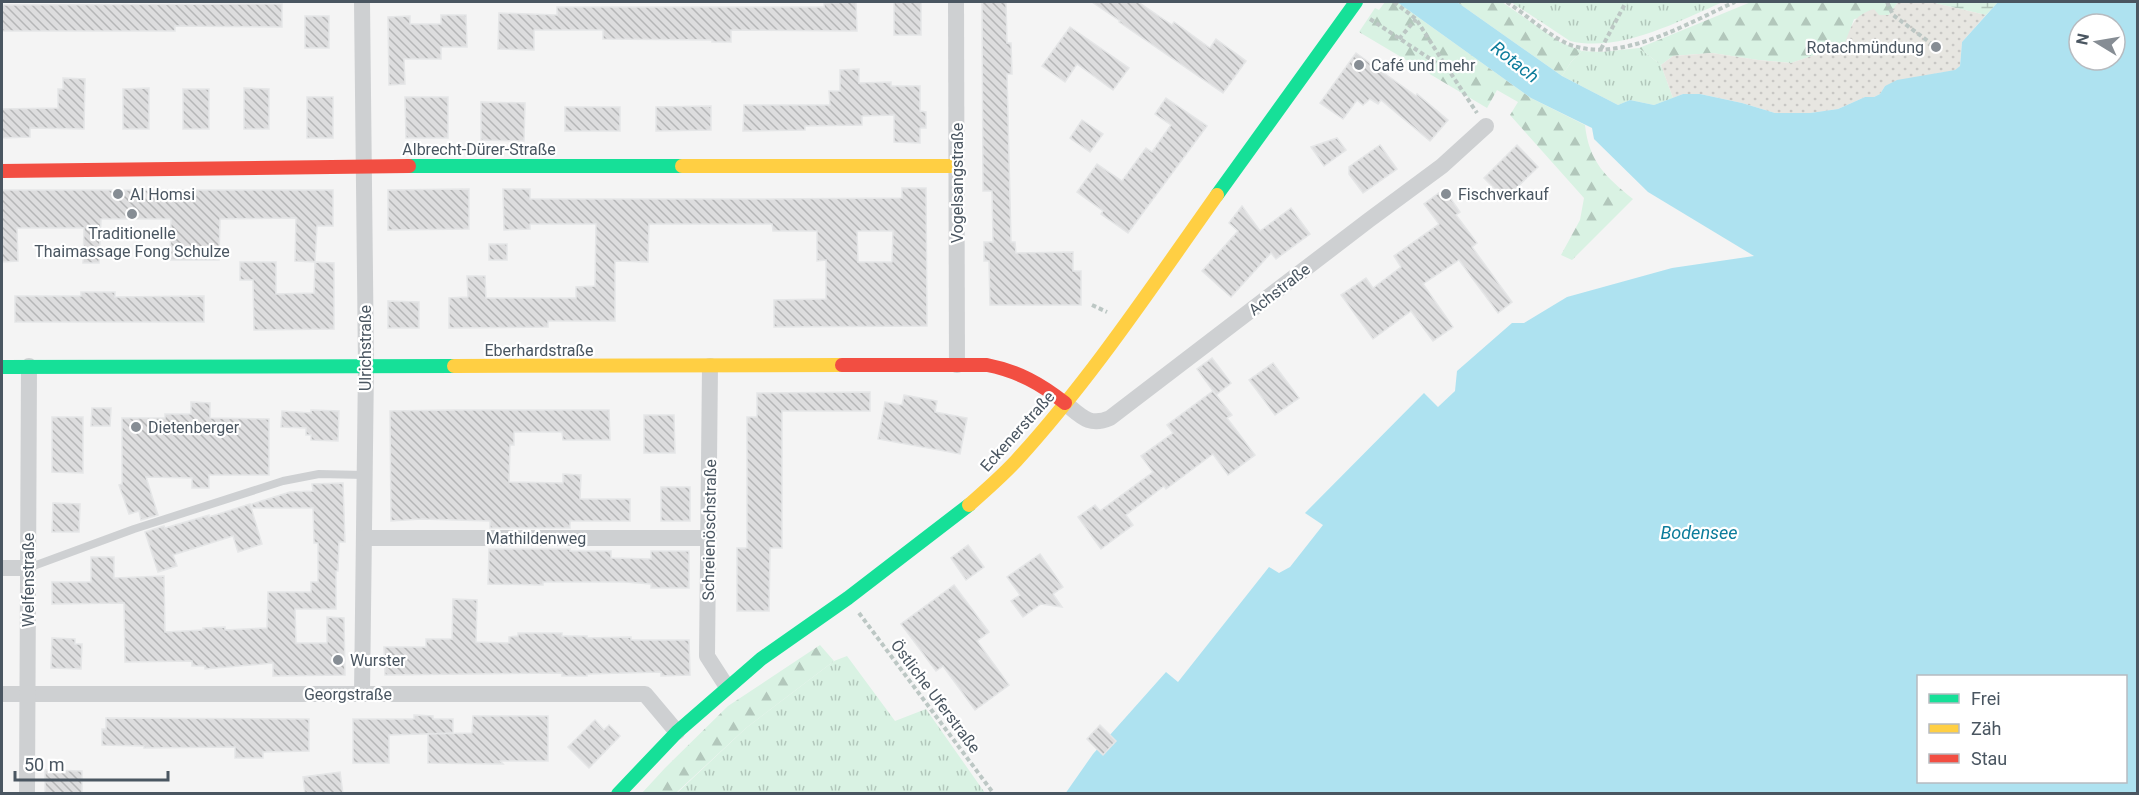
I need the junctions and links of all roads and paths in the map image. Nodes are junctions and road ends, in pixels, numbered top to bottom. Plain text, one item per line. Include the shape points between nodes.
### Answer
1 (362, 2) edge
2 (956, 2) edge
3 (1394, 2) edge
4 (1507, 2) edge
5 (1626, 2) edge
6 (1735, 2) edge
7 (1887, 2) edge
8 (1354, 4) edge
9 (1366, 16) dead end
10 (1416, 19) junction
11 (1399, 39) junction
12 (1936, 47) dead end
13 (1600, 49) junction
14 (1450, 72) junction
15 (1486, 126) joint
16 (363, 166) junction
17 (956, 166) junction
18 (2, 171) edge
19 (1092, 304) dead end
20 (1107, 312) dead end
21 (957, 365) junction
22 (29, 366) junction
23 (366, 366) junction
24 (710, 366) junction
25 (2, 367) edge
26 (1065, 403) junction
27 (365, 475) junction
28 (364, 538) junction
29 (709, 538) junction
30 (2, 568) edge
31 (28, 568) junction
32 (859, 613) dead end
33 (727, 687) junction
34 (2, 694) edge
35 (28, 694) junction
36 (362, 694) junction
37 (677, 732) junction
38 (27, 794) edge
39 (618, 794) edge
40 (994, 794) edge

1 - 16 street, Ulrichstraße
2 - 17 street, Vogelsangstraße
3 - 10 path
4 - 13 path via 1569,44
5 - 13 path
6 - 13 path via 1652,39
7 - 12 path via 1893,15
8 - 26 street, Eckenerstraße
9 - 11 path
10 - 11 path
10 - 14 path
11 - 14 path
14 - 15 path
15 - 26 street, Achstraße via 1442,166 1110,418 1101,422 1088,420
16 - 17 street, Albrecht-Dürer-Straße
16 - 18 street, Albrecht-Dürer-Straße
16 - 23 street, Ulrichstraße
17 - 21 street, Vogelsangstraße
19 - 20 path
21 - 24 street, Eberhardstraße
21 - 26 street, Eberhardstraße via 987,365 1021,373
22 - 23 street, Eberhardstraße
22 - 25 street, Eberhardstraße
22 - 31 street, Welfenstraße
23 - 24 street, Eberhardstraße
23 - 27 street, Ulrichstraße
24 - 29 street, Schreienöschstraße
26 - 33 street, Eckenerstraße via 1015,462 964,510
27 - 28 street, Ulrichstraße
27 - 31 lane via 320,474 283,481
28 - 29 street, Mathildenweg
28 - 36 street, Ulrichstraße
29 - 33 street, Schreienöschstraße via 707,656
30 - 31 street
31 - 35 street, Welfenstraße
32 - 40 path, Östliche Uferstraße
33 - 37 street, Eckenerstraße
34 - 35 street, Georgstraße
35 - 36 street, Georgstraße
35 - 38 street, Welfenstraße
36 - 37 street, Georgstraße via 645,694
37 - 39 street, Eckenerstraße

